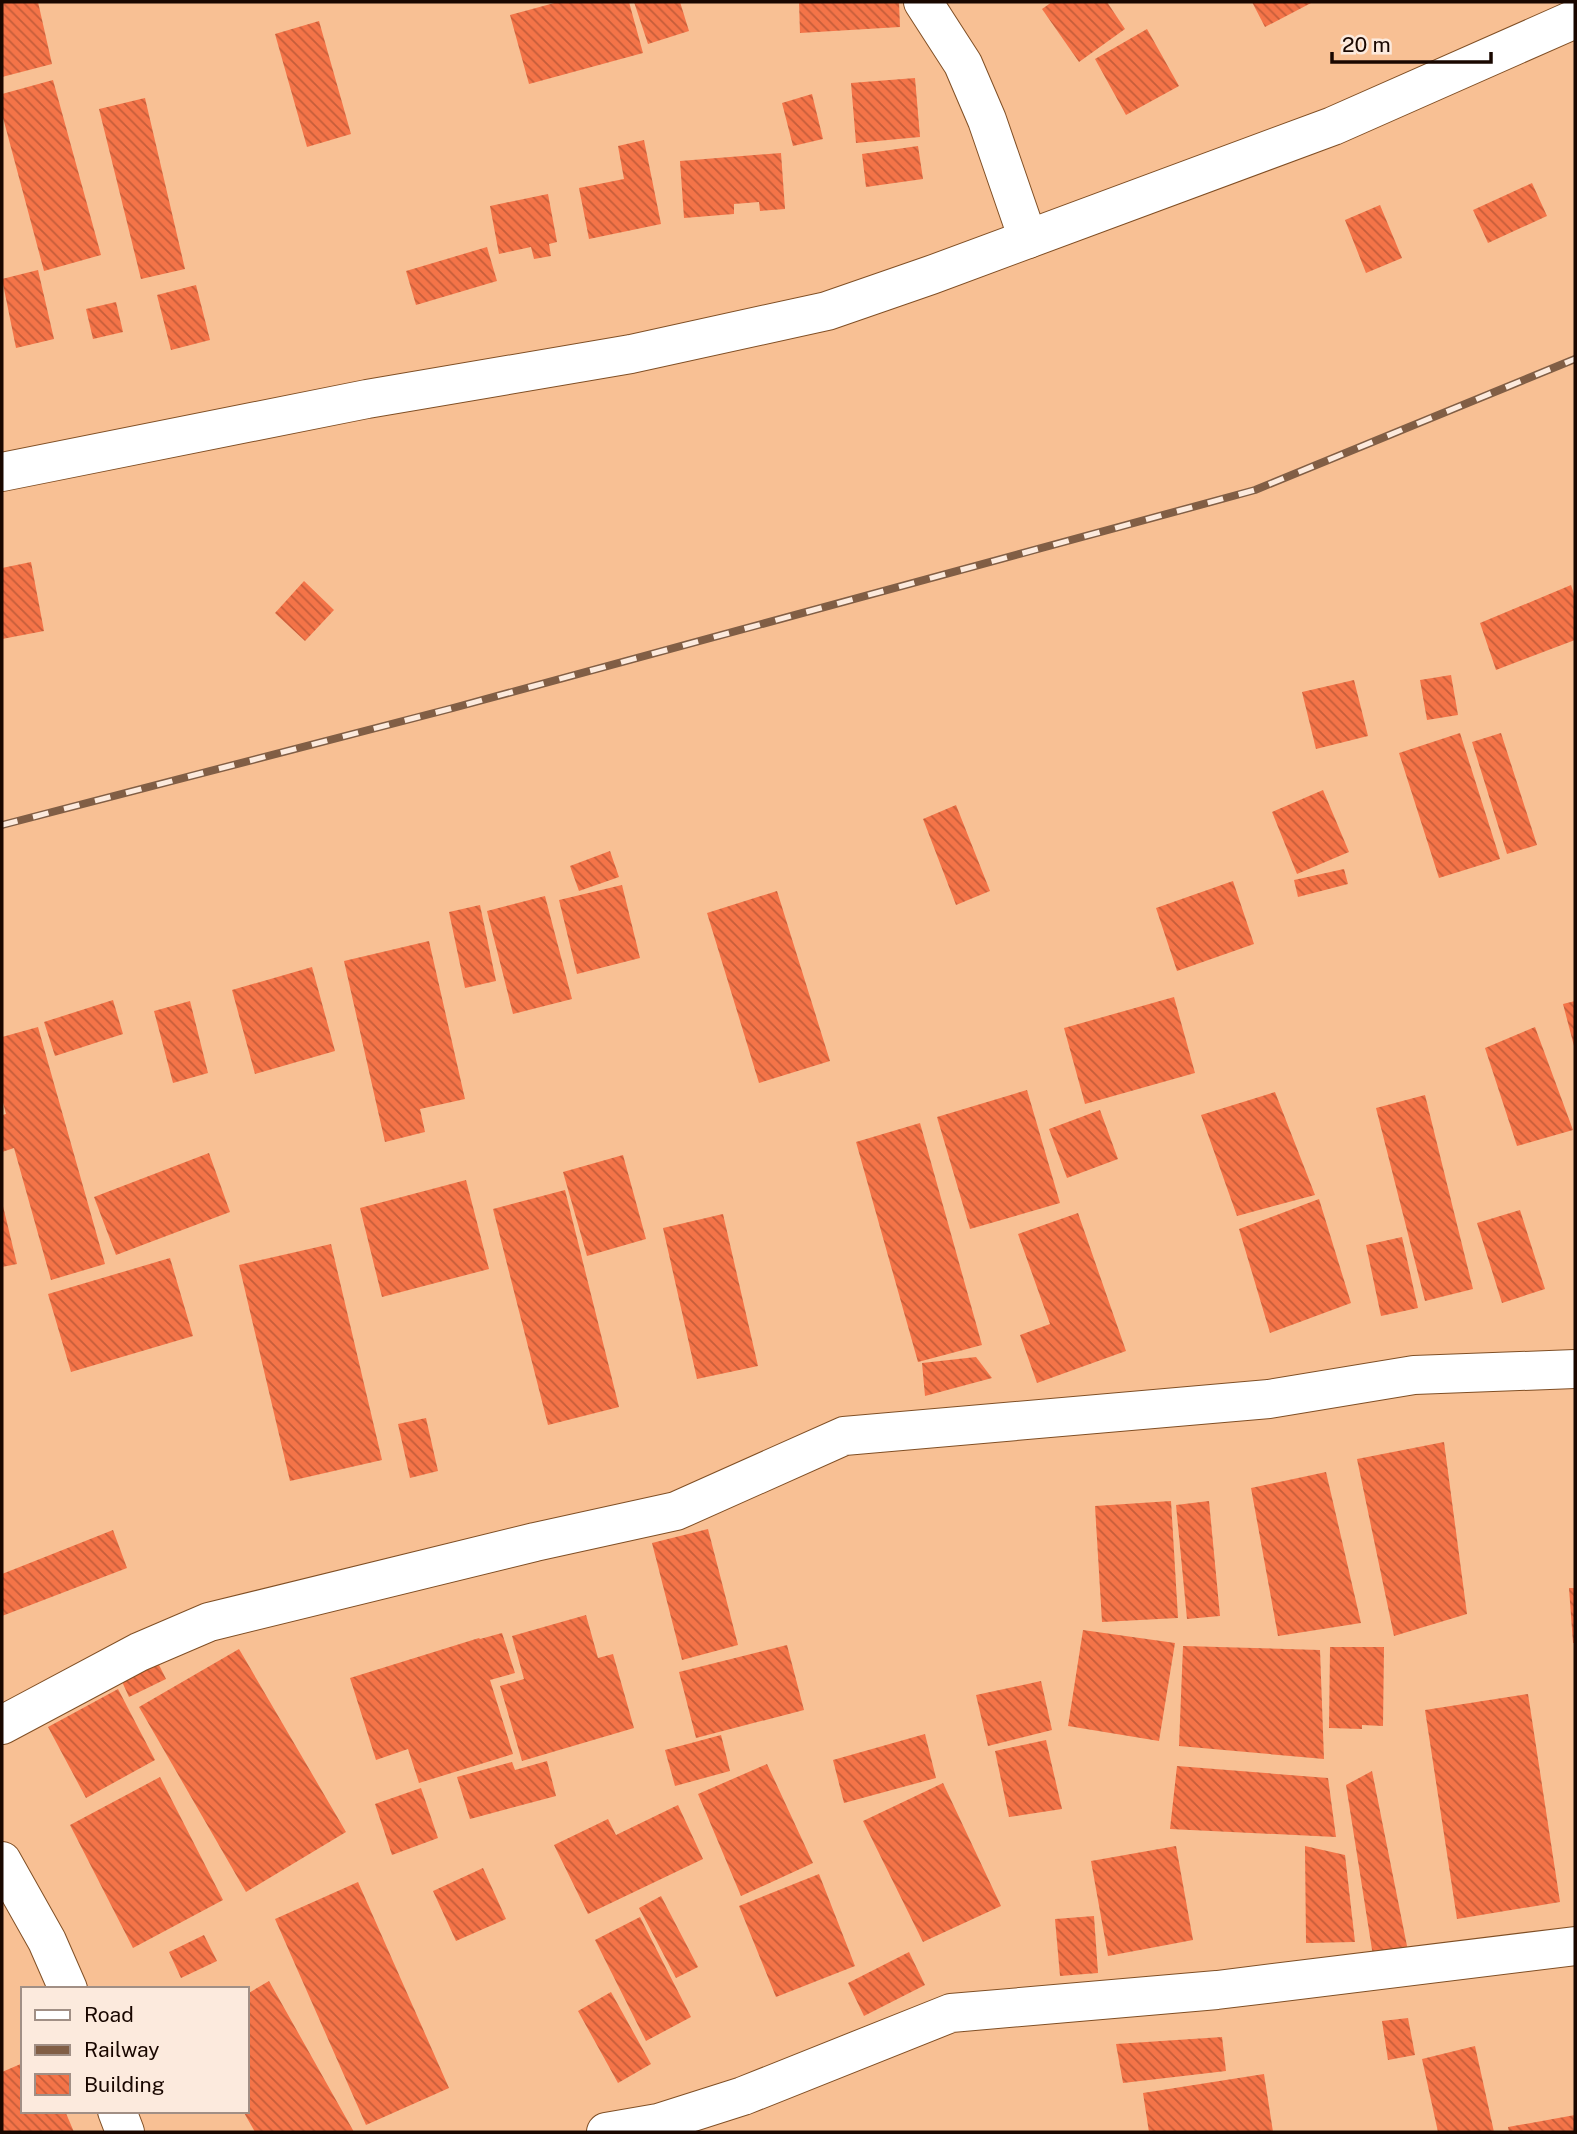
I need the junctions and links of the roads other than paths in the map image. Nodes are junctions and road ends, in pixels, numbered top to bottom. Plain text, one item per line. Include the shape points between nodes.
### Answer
1 (923, 2) edge
2 (1575, 19) edge
3 (1028, 239) junction
4 (2, 472) edge
5 (1575, 1369) edge
6 (2, 1725) edge
7 (2, 1861) edge
8 (1575, 1946) edge
9 (67, 1987) edge
10 (118, 2113) edge
11 (664, 2127) edge
12 (125, 2132) edge
13 (606, 2132) edge

1 - 3 street via 963,64
2 - 3 street via 1334,126
3 - 4 street via 814,314 631,354 367,399
5 - 6 street via 1414,1376 1269,1399 844,1436 676,1511 209,1622 139,1652
7 - 9 street
8 - 11 street via 1217,1990 951,2013
10 - 12 street
11 - 13 street

